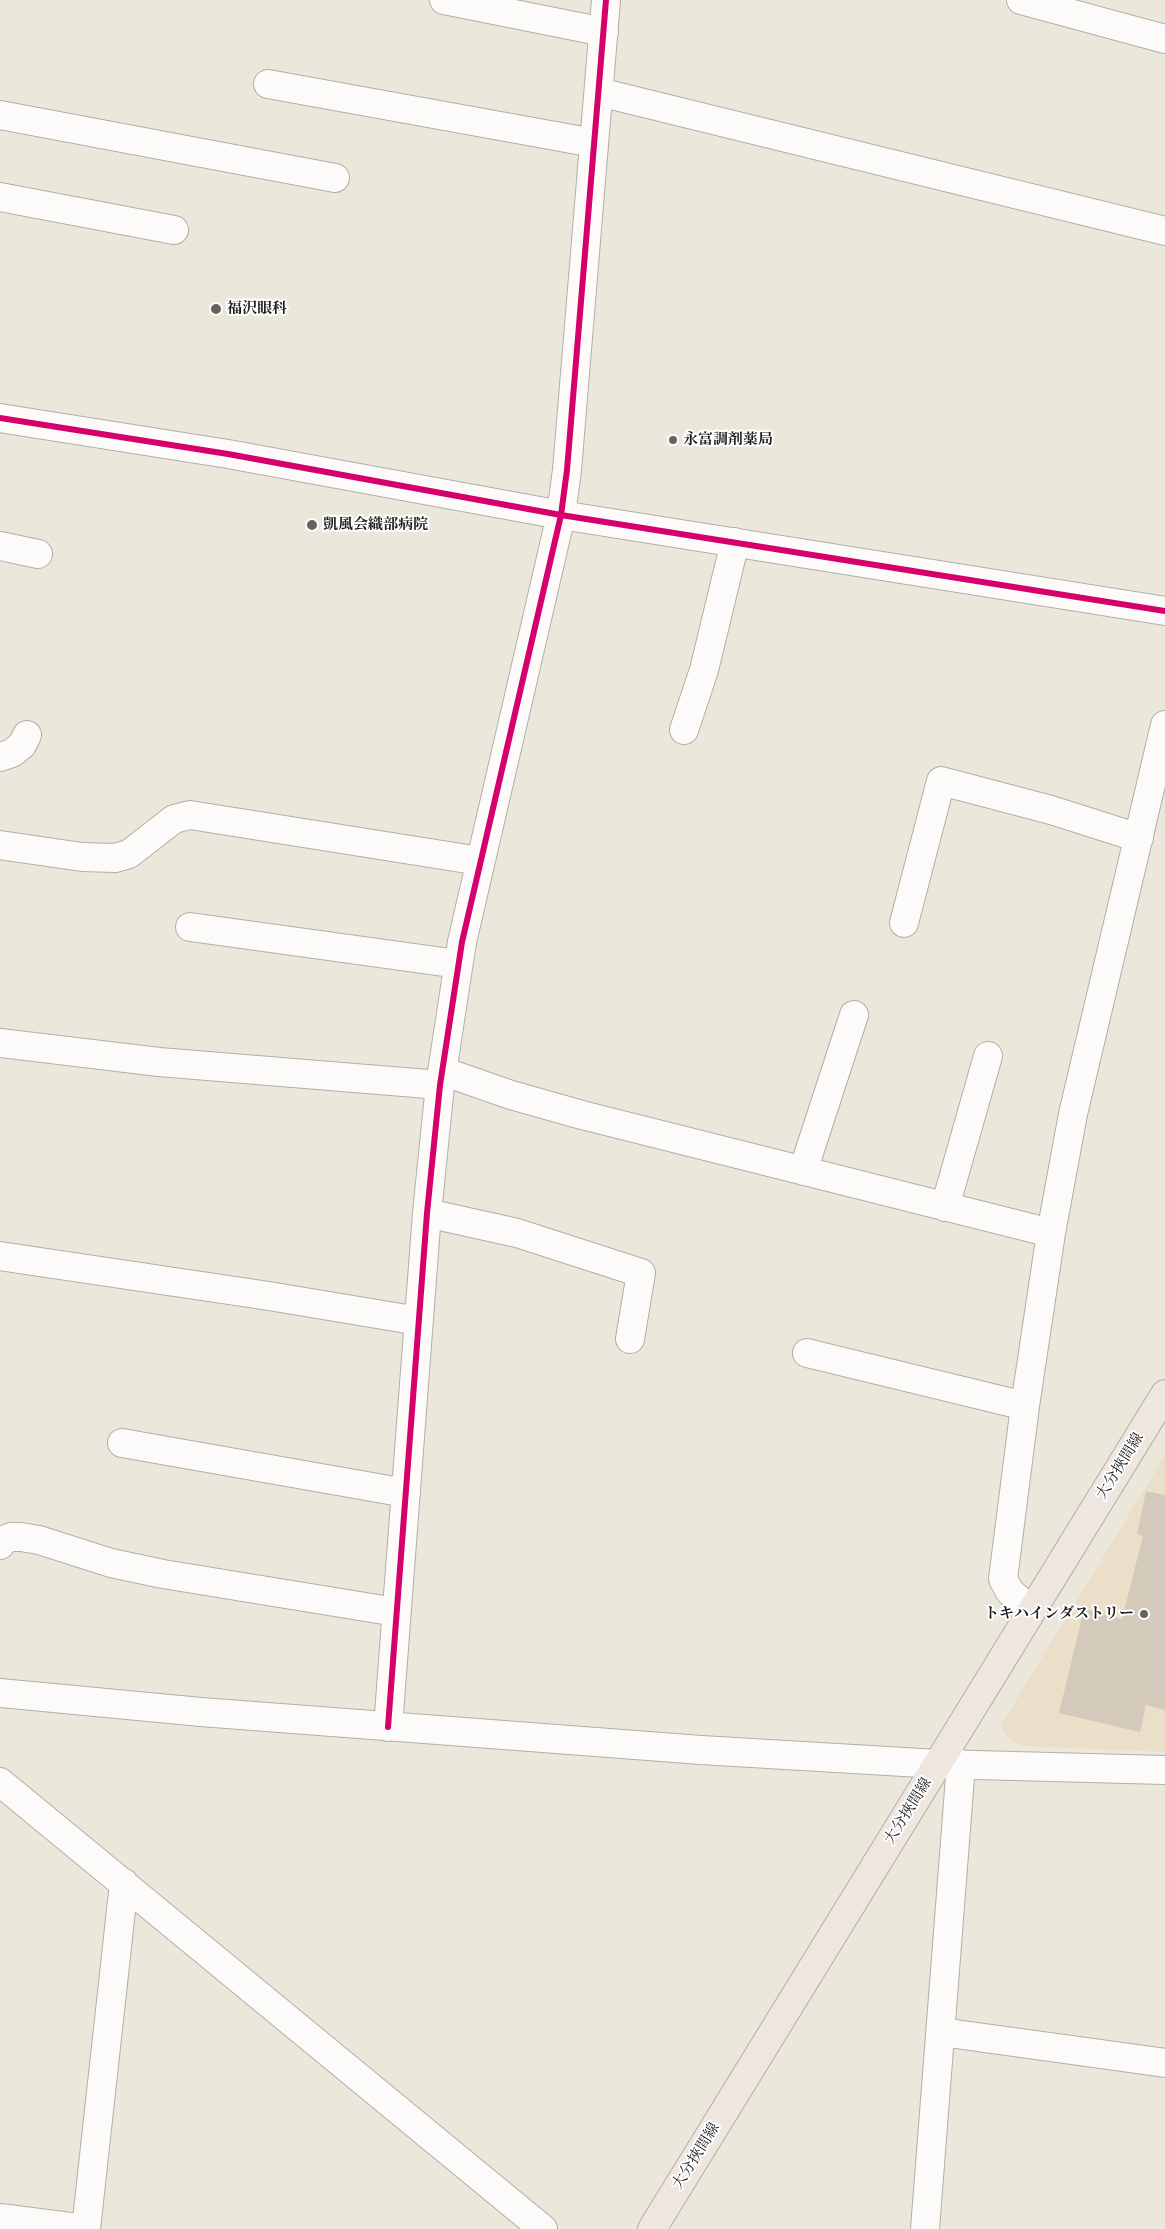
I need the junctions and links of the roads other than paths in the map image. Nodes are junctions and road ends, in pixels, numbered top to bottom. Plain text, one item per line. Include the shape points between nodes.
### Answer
1 (444, 0) edge
2 (606, 0) edge
3 (1021, 0) edge
4 (604, 32) junction
5 (1165, 39) edge
6 (268, 84) dead end
7 (599, 92) junction
8 (0, 115) edge
9 (594, 143) junction
10 (335, 178) dead end
11 (0, 197) edge
12 (174, 230) dead end
13 (1165, 231) edge
14 (0, 418) edge
15 (561, 515) junction
16 (734, 542) junction
17 (0, 546) edge
18 (38, 554) dead end
19 (1165, 610) edge
20 (1165, 725) edge
21 (684, 730) dead end
22 (27, 735) dead end
23 (0, 757) edge
24 (1139, 838) junction
25 (0, 845) edge
26 (480, 861) junction
27 (904, 923) dead end
28 (190, 927) dead end
29 (458, 964) junction
30 (854, 1015) dead end
31 (0, 1043) edge
32 (988, 1056) dead end
33 (441, 1078) junction
34 (803, 1171) junction
35 (945, 1207) junction
36 (427, 1213) junction
37 (1051, 1234) junction
38 (0, 1256) edge
39 (419, 1321) junction
40 (630, 1339) dead end
41 (807, 1353) dead end
42 (1165, 1394) edge
43 (1026, 1406) junction
44 (122, 1443) dead end
45 (406, 1493) junction
46 (0, 1545) edge
47 (1032, 1610) junction
48 (396, 1612) junction
49 (0, 1693) edge
50 (388, 1727) junction
51 (949, 1764) junction
52 (1165, 1770) edge
53 (0, 1782) edge
54 (124, 1883) junction
55 (940, 2032) junction
56 (1165, 2063) edge
57 (0, 2218) edge
58 (543, 2229) edge
59 (652, 2229) edge
60 (925, 2229) edge

1 - 4 street
2 - 4 street
3 - 5 street
4 - 7 street
6 - 9 street
7 - 9 street
7 - 13 street
8 - 10 street
9 - 15 street
11 - 12 street
14 - 15 street via 228,454
15 - 16 street
15 - 26 street
16 - 19 street
16 - 21 street via 704,670
17 - 18 street
20 - 24 street
22 - 23 street via 22,745
24 - 27 street via 941,780
24 - 37 street via 1073,1114
25 - 26 street via 82,857 115,858 129,854 174,819 190,816
26 - 29 street
28 - 29 street
29 - 33 street
30 - 34 street
31 - 33 street via 158,1062
32 - 35 street
33 - 34 street
33 - 36 street
34 - 35 street
35 - 37 street
36 - 39 street
36 - 40 street via 517,1233 641,1273
37 - 43 street
38 - 39 street
39 - 45 street
41 - 43 street
42 - 47 main road, 大分挾間線
43 - 47 street via 1003,1580 1010,1592
44 - 45 street
45 - 48 street
46 - 48 street via 10,1537 39,1540 111,1563 163,1574
47 - 51 main road, 大分挾間線
48 - 50 street
49 - 50 street
50 - 51 street via 682,1749
51 - 52 street
51 - 55 street
51 - 59 main road, 大分挾間線
53 - 54 street
54 - 57 street via 86,2229
54 - 58 street
55 - 56 street
55 - 60 street

